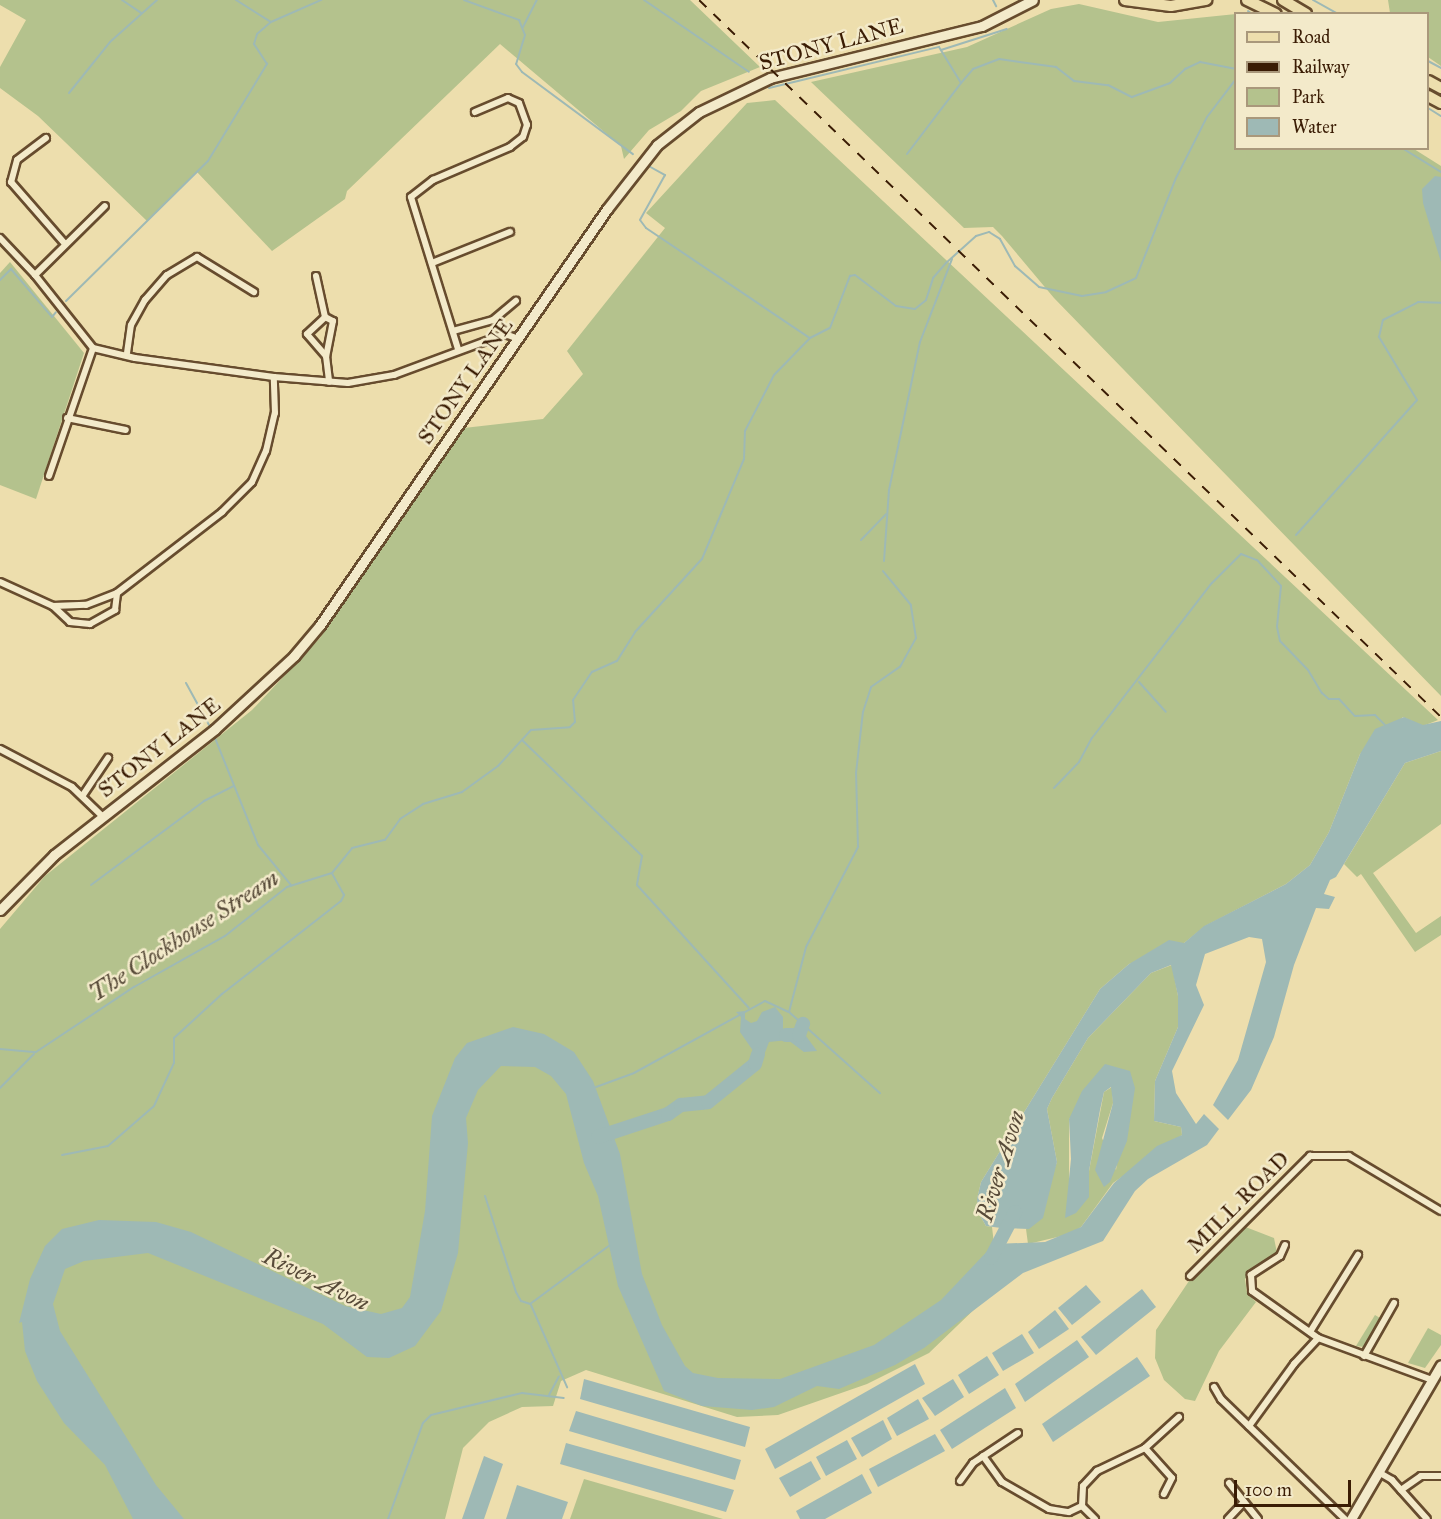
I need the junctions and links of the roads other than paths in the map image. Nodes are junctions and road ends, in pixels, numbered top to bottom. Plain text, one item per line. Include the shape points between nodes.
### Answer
1 (1033, 0) edge
2 (1125, 0) edge
3 (1215, 0) edge
4 (1247, 0) edge
5 (1283, 0) edge
6 (1204, 1) edge
7 (1272, 12) edge
8 (1303, 12) edge
9 (475, 112) dead end
10 (46, 138) dead end
11 (105, 206) dead end
12 (510, 232) dead end
13 (0, 238) edge
14 (65, 244) junction
15 (432, 263) junction
16 (35, 274) junction
17 (316, 276) dead end
18 (254, 292) dead end
19 (516, 301) dead end
20 (326, 317) junction
21 (453, 331) junction
22 (519, 339) junction
23 (93, 348) junction
24 (458, 349) junction
25 (127, 353) junction
26 (326, 356) junction
27 (274, 377) junction
28 (329, 382) junction
29 (67, 418) junction
30 (126, 430) dead end
31 (49, 476) dead end
32 (0, 582) edge
33 (117, 593) junction
34 (53, 606) junction
35 (0, 749) edge
36 (108, 758) dead end
37 (83, 795) junction
38 (102, 816) junction
39 (0, 910) edge
40 (1441, 1211) edge
41 (1285, 1245) dead end
42 (1358, 1255) dead end
43 (1190, 1276) dead end
44 (1394, 1303) dead end
45 (1311, 1332) junction
46 (1318, 1338) junction
47 (1364, 1356) junction
48 (1441, 1365) edge
49 (1432, 1380) junction
50 (1214, 1387) dead end
51 (1179, 1418) dead end
52 (1249, 1426) junction
53 (1018, 1433) dead end
54 (1145, 1448) junction
55 (983, 1456) junction
56 (1380, 1473) junction
57 (1441, 1476) edge
58 (960, 1481) dead end
59 (1229, 1483) dead end
60 (1401, 1490) junction
61 (1164, 1494) dead end
62 (1244, 1502) junction
63 (1082, 1506) junction
64 (1095, 1519) edge
65 (1228, 1519) edge
66 (1258, 1519) edge
67 (1345, 1519) edge
68 (1351, 1519) edge
69 (1427, 1519) edge

1 - 22 main road, STONY LANE via 982,26 770,78 699,112 647,156
2 - 6 main road via 1154,6
3 - 6 main road
4 - 7 main road
5 - 8 main road
9 - 15 street via 508,98 519,103 527,125 523,137 510,147 433,180 411,197
10 - 14 street via 16,160 11,182
11 - 14 street
12 - 15 street
13 - 16 street
14 - 16 street
15 - 21 street
16 - 23 street
17 - 20 street
18 - 25 street via 197,256 167,275 145,300 131,325
19 - 21 street via 493,320
20 - 26 street via 333,321
20 - 26 street via 307,334
21 - 24 street
22 - 24 street via 505,334
22 - 38 main road, STONY LANE via 320,625 294,656 215,729
23 - 25 street
23 - 29 street
24 - 28 street via 394,375
25 - 27 street via 135,358
26 - 28 street
27 - 28 street
27 - 33 street via 275,412 266,451 252,482 222,512
29 - 30 street
29 - 31 street
32 - 34 street
33 - 34 street via 86,605
33 - 34 street via 115,610 90,624 70,622
35 - 37 street
36 - 37 street
37 - 38 street
38 - 39 main road, STONY LANE via 54,855
40 - 43 street, MILL ROAD via 1349,1156 1310,1156
41 - 45 street via 1280,1256 1251,1275 1250,1286
42 - 45 street
44 - 47 street
45 - 46 street
46 - 47 street
46 - 52 street via 1293,1364 1274,1396
47 - 49 street
48 - 49 main road
49 - 56 main road
50 - 52 street
51 - 54 street
52 - 67 street
53 - 55 street
54 - 61 street via 1172,1478
54 - 63 street via 1097,1471 1083,1486
55 - 58 street
55 - 63 street via 1002,1482 1050,1509 1069,1512
56 - 60 street
56 - 68 main road
57 - 60 street via 1421,1476
59 - 62 street
60 - 69 street
62 - 65 street
62 - 66 street
63 - 64 street

